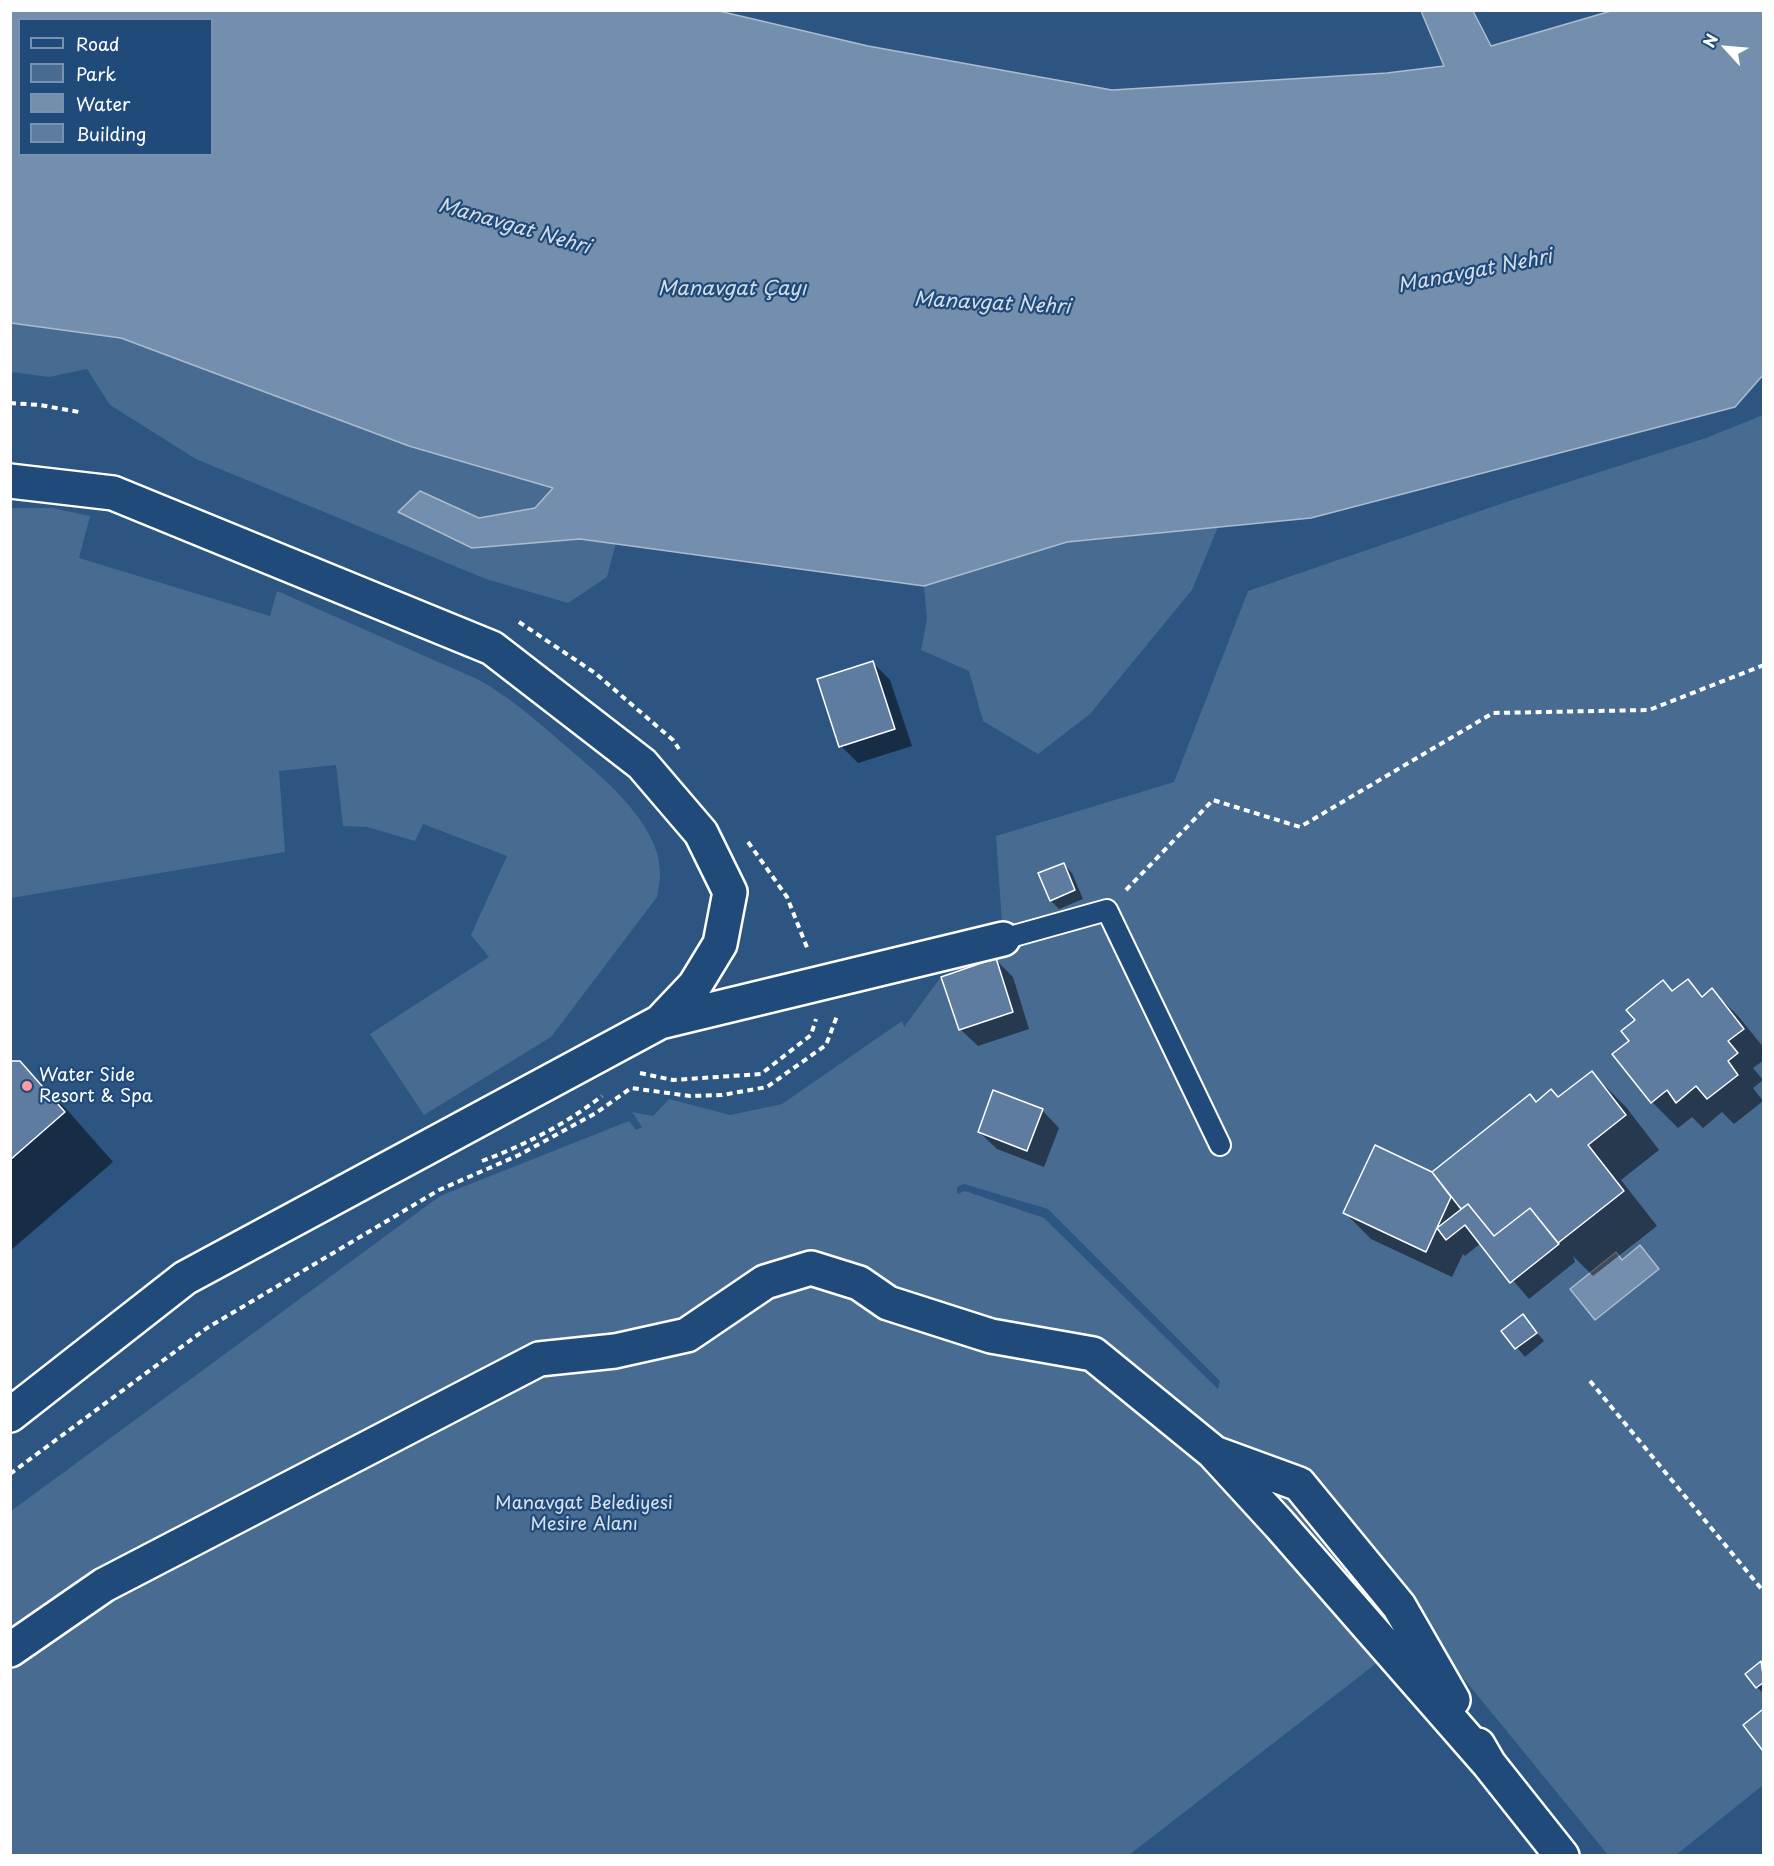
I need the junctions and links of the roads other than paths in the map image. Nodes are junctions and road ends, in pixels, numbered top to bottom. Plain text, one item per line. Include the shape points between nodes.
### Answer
1 (10, 481) edge
2 (1003, 939) joint
3 (660, 1022) junction
4 (1220, 1145) dead end
5 (10, 1415) edge
6 (10, 1650) edge
7 (1562, 1856) edge

1 - 3 street via 113,492 492,648 642,764 700,833 730,892 720,944 695,985
2 - 3 street
2 - 4 lane via 1107,910
3 - 5 street via 185,1278
6 - 7 street via 104,1585 539,1359 615,1351 687,1335 765,1282 811,1268 859,1283 888,1303 991,1336 1094,1354 1213,1452 1299,1484 1399,1606 1489,1764

